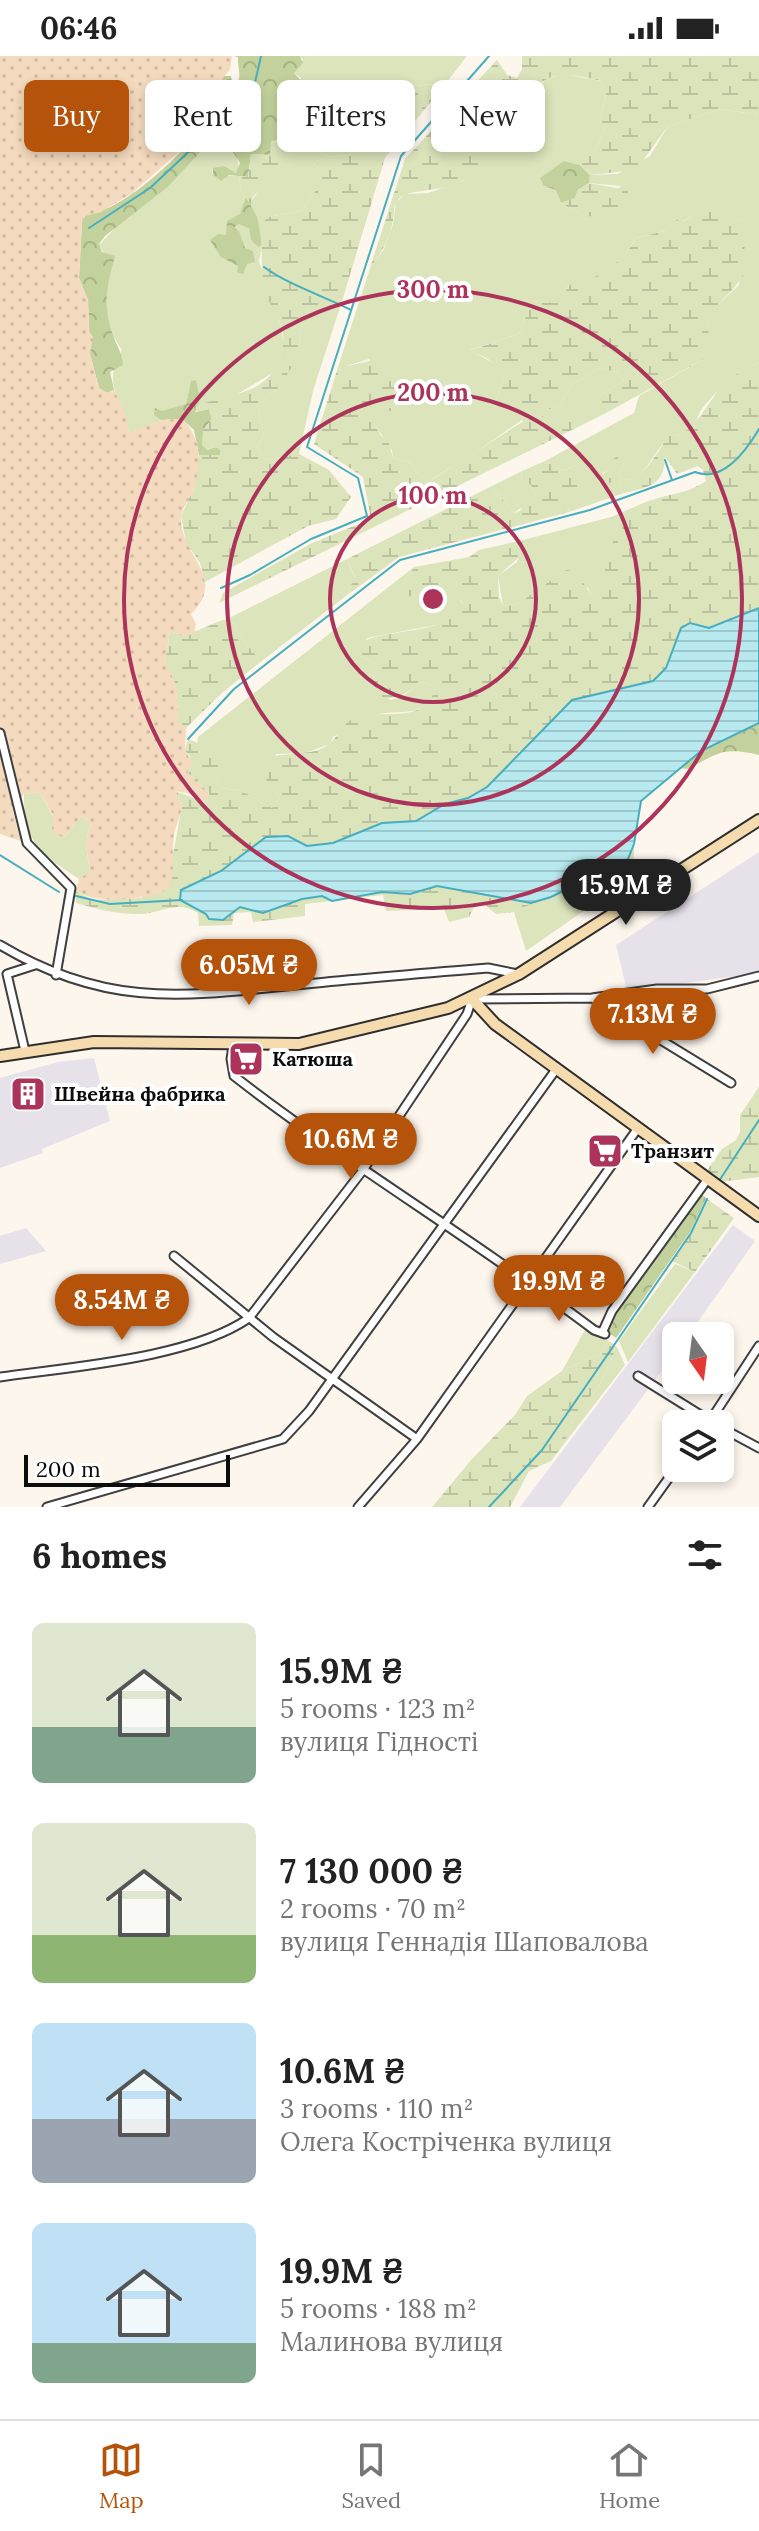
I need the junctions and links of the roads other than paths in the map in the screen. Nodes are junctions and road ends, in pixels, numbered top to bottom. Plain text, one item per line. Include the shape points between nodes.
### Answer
1 (0, 733) edge
2 (759, 820) edge
3 (0, 945) edge
4 (35, 965) junction
5 (3, 974) edge
6 (519, 974) junction
7 (56, 975) junction
8 (759, 976) edge
9 (592, 998) junction
10 (472, 999) junction
11 (233, 1046) junction
12 (25, 1051) junction
13 (0, 1056) edge
14 (557, 1068) junction
15 (731, 1083) dead end
16 (638, 1128) junction
17 (363, 1170) junction
18 (706, 1179) junction
19 (759, 1216) edge
20 (443, 1224) junction
21 (174, 1256) dead end
22 (530, 1282) junction
23 (249, 1318) junction
24 (759, 1346) edge
25 (638, 1376) dead end
26 (0, 1377) edge
27 (333, 1378) junction
28 (691, 1410) edge
29 (721, 1410) edge
30 (734, 1435) edge
31 (417, 1439) junction
32 (759, 1448) edge
33 (666, 1482) edge
34 (47, 1507) edge
35 (358, 1507) edge
36 (648, 1507) edge

1 - 7 street via 27,843 71,888
2 - 6 main road
3 - 4 street
4 - 5 street
4 - 7 street
5 - 12 street
6 - 7 street via 488,968 195,996 108,988
6 - 10 main road
8 - 9 street via 707,989
9 - 10 street
9 - 15 street
10 - 11 main road via 299,1044
10 - 14 main road via 495,1024
10 - 17 street
11 - 12 main road via 94,1042
11 - 17 street via 234,1076
12 - 13 main road
14 - 16 main road
14 - 20 street
16 - 18 main road
16 - 22 street
17 - 20 street
17 - 23 street
18 - 19 main road
18 - 22 street via 612,1311 603,1333
20 - 22 street
20 - 27 street
21 - 23 street
22 - 31 street
23 - 26 street via 179,1346
23 - 27 street
24 - 29 street
25 - 28 street
27 - 31 street
27 - 34 street via 283,1439
30 - 32 street
31 - 35 street
33 - 36 street

